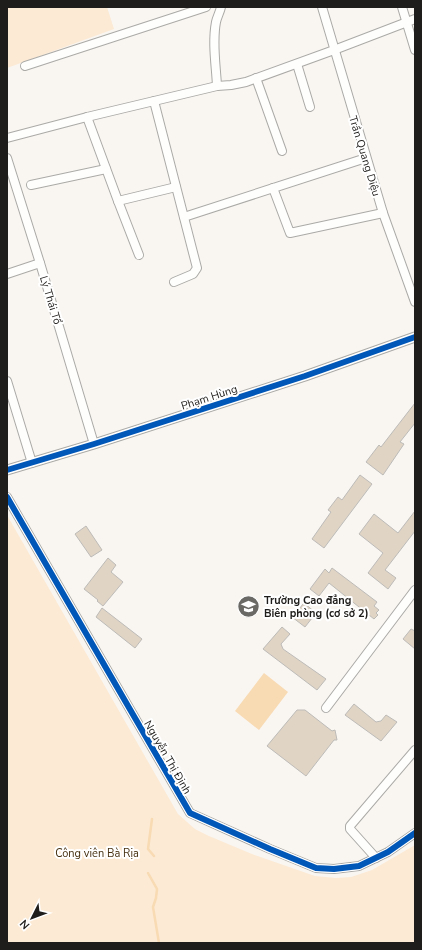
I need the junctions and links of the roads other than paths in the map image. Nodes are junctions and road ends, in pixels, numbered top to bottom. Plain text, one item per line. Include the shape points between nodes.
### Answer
1 (206, 7) edge
2 (221, 7) edge
3 (322, 7) edge
4 (402, 7) edge
5 (415, 19) edge
6 (406, 22) junction
7 (334, 50) junction
8 (415, 50) edge
9 (297, 64) junction
10 (25, 66) dead end
11 (256, 78) junction
12 (218, 86) junction
13 (154, 101) junction
14 (310, 107) dead end
15 (87, 116) junction
16 (7, 138) edge
17 (282, 151) dead end
18 (7, 158) edge
19 (366, 158) junction
20 (106, 169) junction
21 (31, 185) dead end
22 (176, 186) junction
23 (273, 188) junction
24 (118, 201) junction
25 (383, 213) junction
26 (184, 217) junction
27 (139, 256) dead end
28 (40, 263) junction
29 (7, 274) edge
30 (174, 282) dead end
31 (412, 285) edge
32 (415, 302) edge
33 (415, 337) edge
34 (7, 381) edge
35 (9, 397) edge
36 (94, 444) junction
37 (32, 463) junction
38 (7, 470) edge
39 (7, 497) edge
40 (415, 590) edge
41 (326, 708) dead end
42 (415, 750) edge
43 (415, 833) edge
44 (376, 858) junction

1 - 10 street
2 - 12 street via 214,37
3 - 7 street, Trần Quang Diệu
4 - 6 street
5 - 6 street
6 - 7 street
6 - 8 street
7 - 9 street
7 - 19 street, Trần Quang Diệu
9 - 11 street
9 - 14 street
11 - 12 street
11 - 17 street
12 - 13 street
13 - 15 street
13 - 22 street
15 - 16 street
15 - 20 street
18 - 28 street, Lý Thái Tổ
19 - 23 street
19 - 25 street, Trần Quang Diệu
20 - 21 street
20 - 24 street
22 - 24 street
22 - 26 street
23 - 25 street via 290,233
23 - 26 street
24 - 27 street
25 - 31 street, Trần Quang Diệu
26 - 30 street via 197,268 193,274
28 - 29 street
28 - 36 street, Lý Thái Tổ
31 - 32 street, Trần Quang Diệu
33 - 36 street, Phạm Hùng via 305,376
34 - 35 street
35 - 37 street
36 - 37 street, Phạm Hùng
37 - 38 street, Phạm Hùng
39 - 44 street, Nguyễn Thị Định via 190,813 316,868 359,866
40 - 41 street
42 - 44 street via 350,826
43 - 44 street, Nguyễn Thị Định

